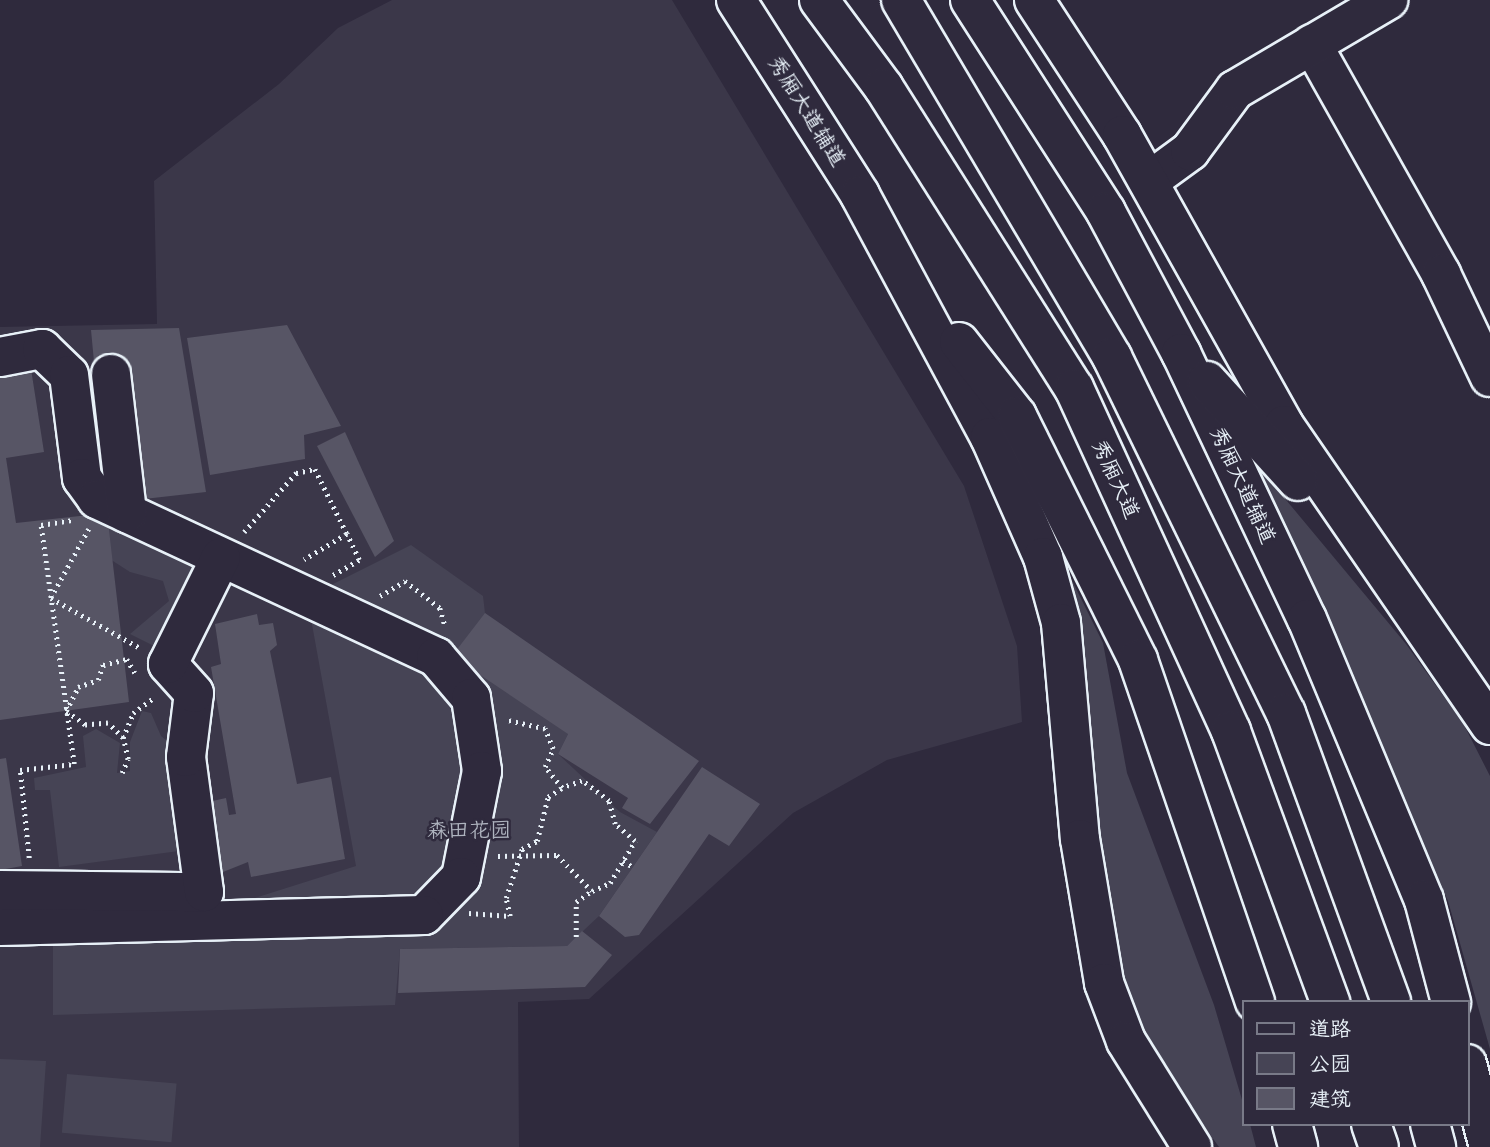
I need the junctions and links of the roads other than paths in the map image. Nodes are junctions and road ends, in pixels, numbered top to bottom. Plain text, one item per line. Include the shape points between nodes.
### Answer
1 (736, 0) edge
2 (794, 0) edge
3 (819, 0) edge
4 (901, 0) edge
5 (970, 0) edge
6 (1034, 0) edge
7 (1388, 0) edge
8 (1312, 44) junction
9 (884, 88) junction
10 (1149, 181) junction
11 (895, 260) junction
12 (1181, 353) junction
13 (0, 357) edge
14 (55, 361) junction
15 (111, 374) dead end
16 (1490, 377) edge
17 (61, 441) dead end
18 (127, 513) junction
19 (221, 557) junction
20 (1371, 560) junction
21 (1490, 725) edge
22 (16, 889) edge
23 (0, 926) edge
24 (1254, 1000) edge
25 (1329, 1000) edge
26 (1390, 1000) edge
27 (1450, 1000) edge
28 (1469, 1072) edge
29 (1293, 1126) edge
30 (1372, 1126) edge
31 (1431, 1126) edge
32 (1192, 1147) edge
33 (1298, 1147) edge
34 (1379, 1147) edge
35 (1436, 1147) edge
36 (1489, 1147) edge

1 - 11 main road, 秀厢大道辅道
2 - 9 main road
3 - 9 main road, 秀厢大道
4 - 26 main road via 1112,357 1286,713
5 - 12 main road, 秀厢大道辅道 via 1106,212
6 - 10 main road
7 - 8 main road
8 - 10 main road via 1235,90 1190,150
8 - 16 main road via 1441,274
9 - 25 main road, 秀厢大道 via 1074,388 1231,731
10 - 20 main road via 1283,425
11 - 24 main road, 秀厢大道辅道 via 1017,416 1087,550 1138,660
11 - 32 main road, 秀厢大道辅道 via 990,437 1043,557 1061,623 1081,851 1104,983 1126,1041
12 - 20 main road
12 - 27 main road, 秀厢大道辅道 via 1307,619 1424,900
13 - 14 main road via 42,349
14 - 17 main road
14 - 18 main road via 69,375 82,478 97,499
15 - 18 main road
18 - 19 main road
19 - 22 main road via 149,665 194,693 186,757 204,892
19 - 23 main road via 436,657 471,698 482,771 461,877 424,915
20 - 21 main road
28 - 36 main road
29 - 33 main road
30 - 34 main road
31 - 35 main road

